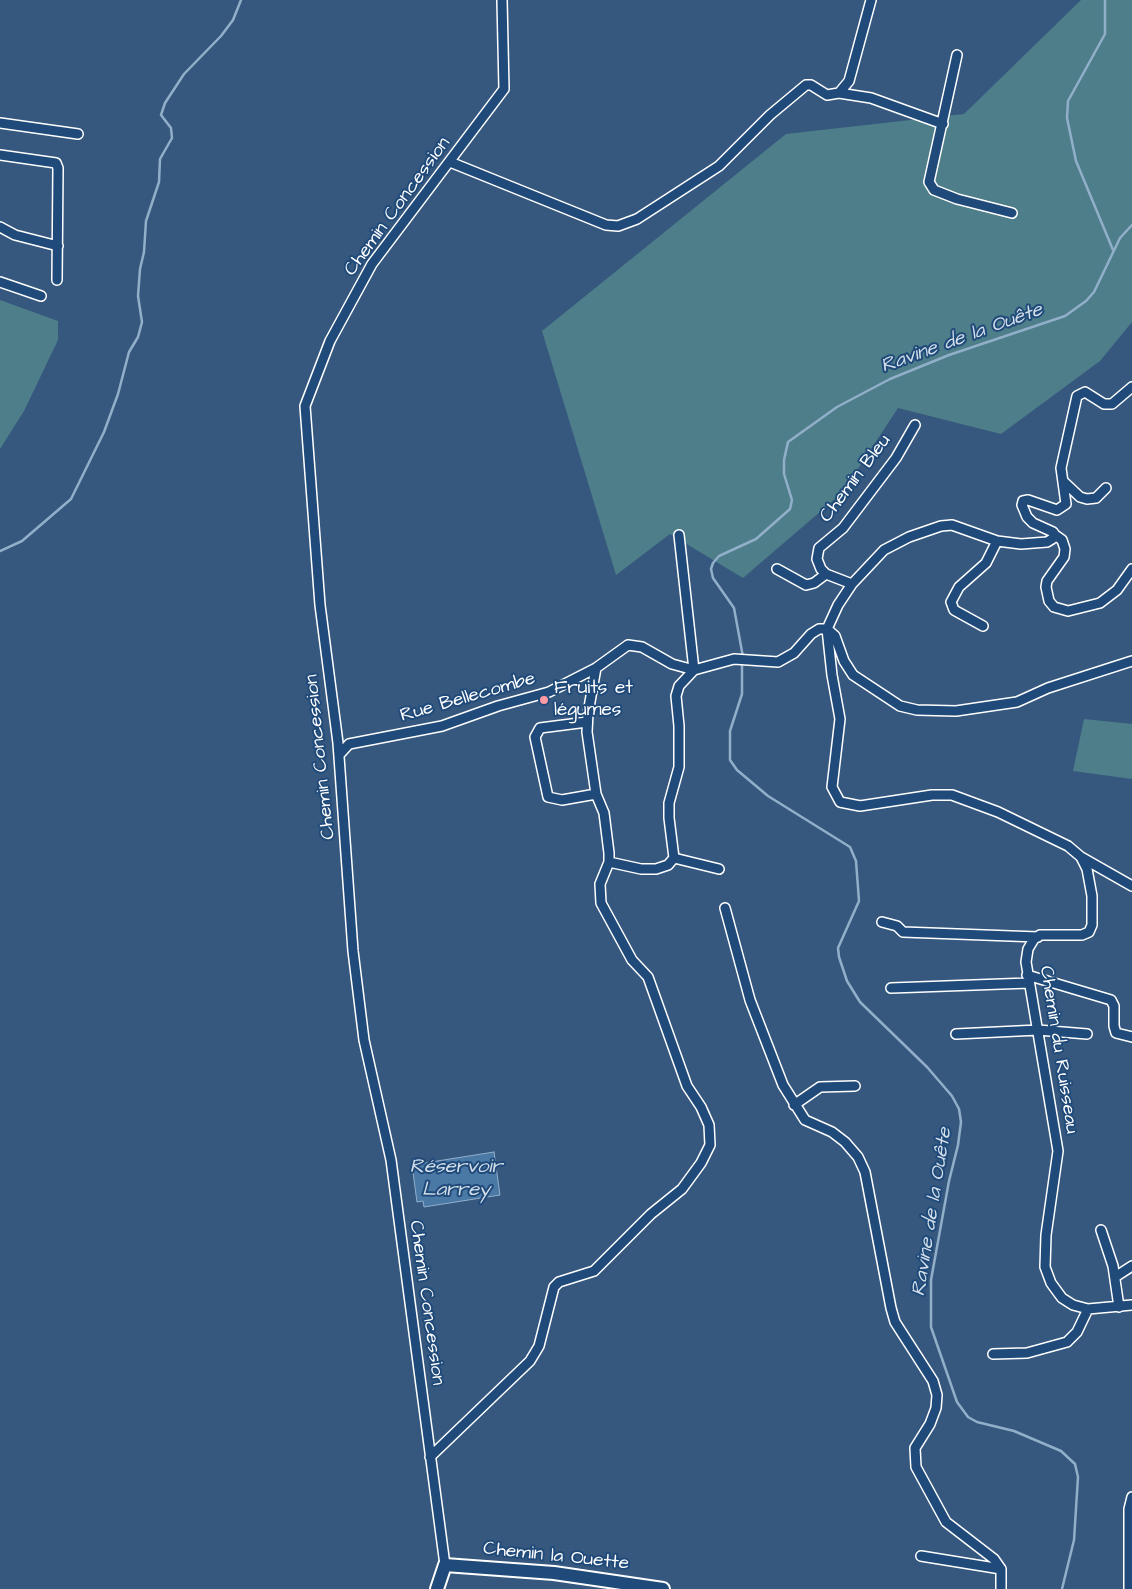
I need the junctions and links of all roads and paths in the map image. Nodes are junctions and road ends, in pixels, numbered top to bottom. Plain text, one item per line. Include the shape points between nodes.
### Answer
1 (502, 0) edge
2 (872, 0) edge
3 (957, 54) dead end
4 (839, 92) junction
5 (0, 123) edge
6 (943, 124) junction
7 (78, 134) dead end
8 (0, 155) edge
9 (450, 162) junction
10 (1012, 213) dead end
11 (0, 227) edge
12 (58, 246) junction
13 (57, 280) dead end
14 (0, 282) edge
15 (41, 296) dead end
16 (1132, 387) edge
17 (915, 425) dead end
18 (1061, 477) junction
19 (1106, 488) dead end
20 (679, 535) dead end
21 (1055, 535) junction
22 (998, 541) junction
23 (777, 569) dead end
24 (1132, 570) edge
25 (826, 574) junction
26 (852, 584) junction
27 (983, 626) dead end
28 (827, 628) junction
29 (1132, 661) edge
30 (596, 668) junction
31 (694, 670) junction
32 (587, 722) junction
33 (339, 755) junction
34 (596, 794) junction
35 (1081, 857) junction
36 (674, 858) junction
37 (609, 862) junction
38 (719, 869) dead end
39 (1132, 886) edge
40 (725, 908) dead end
41 (882, 922) dead end
42 (1038, 936) junction
43 (1028, 979) junction
44 (891, 988) dead end
45 (1038, 1030) junction
46 (956, 1034) dead end
47 (1087, 1034) dead end
48 (1132, 1038) edge
49 (855, 1086) dead end
50 (794, 1105) junction
51 (1101, 1230) dead end
52 (1132, 1266) edge
53 (1115, 1276) junction
54 (1132, 1305) edge
55 (1119, 1307) junction
56 (1088, 1309) junction
57 (992, 1354) dead end
58 (430, 1457) junction
59 (1132, 1497) edge
60 (921, 1556) dead end
61 (445, 1565) junction
62 (1001, 1569) junction
63 (437, 1589) edge
64 (663, 1589) edge
65 (1001, 1589) edge
66 (1129, 1589) edge

1 - 9 street, Chemin Concession via 504,88
2 - 4 street via 849,81
3 - 6 street
4 - 6 street via 871,98
4 - 9 street via 827,95 806,85 770,115 719,166 637,219 618,226 606,225 556,206
5 - 7 street
6 - 10 street via 929,182 934,190
8 - 12 street via 56,163
9 - 33 street, Chemin Concession via 372,264 330,341 305,406 320,605
11 - 12 street via 15,235
12 - 13 street
14 - 15 street
16 - 18 street via 1112,404 1104,404 1085,392 1077,396
17 - 25 street, Chemin Bleu via 896,458 843,528 819,548 817,559
18 - 19 street via 1068,488 1087,499 1096,498
18 - 21 street via 1066,496 1064,508 1050,509 1028,500 1022,505 1033,523
20 - 31 street
21 - 22 street via 1047,542 1022,544
21 - 24 street via 1062,540 1065,549 1064,557 1047,581 1049,601 1054,607 1068,611 1100,603 1117,590
22 - 26 street via 952,525 941,526 884,550
22 - 27 street via 986,563 959,587 952,602 954,610
23 - 25 street via 806,585
25 - 26 street
26 - 28 street
28 - 29 street via 835,636 853,675 900,706 917,710 956,711 1017,702 1048,688
28 - 31 street via 811,634 787,659 778,662 734,659
28 - 35 street via 840,719 832,787 840,802 860,806 952,794 1068,846
30 - 31 street, Rue Bellecombe via 620,649 636,645 672,664
30 - 32 street
30 - 33 street, Rue Bellecombe via 549,692 442,726 349,744
31 - 36 street via 682,682 676,696 680,726 679,766 669,802
32 - 34 street
32 - 34 street via 540,728 535,737 548,797 562,800
33 - 58 street, Chemin Concession via 353,951 364,1040 391,1160
34 - 37 street via 604,813
35 - 39 street
35 - 42 street via 1087,869 1092,896 1091,928 1082,935
36 - 37 street via 668,865 656,869
36 - 38 street
37 - 58 street via 600,884 602,908 632,960 651,982 687,1086 709,1125 710,1145 701,1164 682,1189 651,1214 594,1270 559,1282 554,1287 542,1338 530,1361
40 - 50 street via 750,1000
41 - 42 street via 897,926 903,932
42 - 43 street, Chemin du Ruisseau via 1028,949
43 - 44 street
43 - 45 street, Chemin du Ruisseau
43 - 48 street via 1111,1000 1116,1032
45 - 46 street
45 - 47 street
45 - 56 street, Chemin du Ruisseau via 1058,1152 1046,1235 1045,1267 1062,1298
49 - 50 street via 820,1087
50 - 62 street via 805,1120 845,1142 865,1172 890,1308 903,1335 933,1381 936,1395 936,1408 930,1424 914,1448 914,1461 946,1522 994,1559
51 - 53 street
52 - 53 street
53 - 55 street
54 - 55 street, Chemin du Ruisseau
55 - 56 street, Chemin du Ruisseau
56 - 57 street via 1077,1332 1067,1342 1027,1353
58 - 61 street, Chemin Concession
59 - 66 street via 1129,1509
60 - 62 street
61 - 63 street
61 - 64 street, Chemin la Ouette via 554,1572
62 - 65 street

